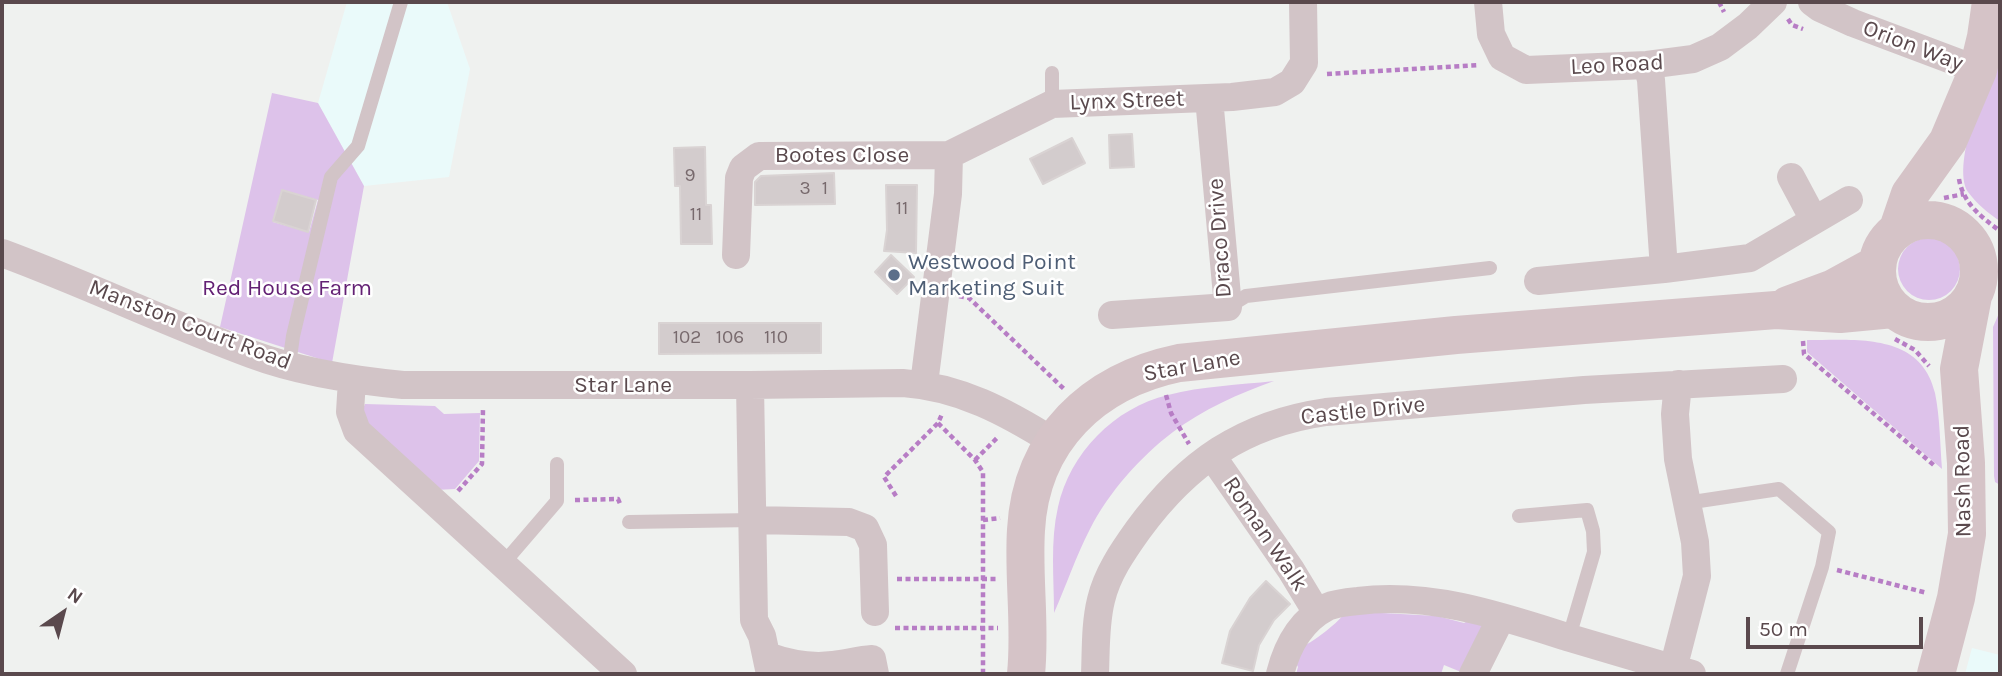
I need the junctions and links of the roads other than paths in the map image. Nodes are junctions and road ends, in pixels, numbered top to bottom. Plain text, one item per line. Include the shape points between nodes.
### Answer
1 (401, 2) edge
2 (1303, 2) edge
3 (1488, 2) edge
4 (1812, 2) edge
5 (1991, 2) edge
6 (1779, 10) edge
7 (1647, 65) junction
8 (1978, 70) junction
9 (1052, 72) dead end
10 (1209, 98) junction
11 (1052, 104) junction
12 (1948, 141) junction
13 (949, 155) junction
14 (1791, 177) dead end
15 (1849, 200) dead end
16 (1814, 220) junction
17 (1898, 229) junction
18 (1975, 239) edge
19 (2, 253) edge
20 (736, 255) dead end
21 (1876, 265) junction
22 (1490, 268) dead end
23 (1664, 269) junction
24 (1538, 281) dead end
25 (1984, 286) edge
26 (1228, 307) junction
27 (1112, 315) dead end
28 (1908, 316) junction
29 (1789, 322) junction
30 (289, 365) junction
31 (1959, 369) junction
32 (1783, 379) dead end
33 (352, 380) junction
34 (924, 384) junction
35 (1678, 384) junction
36 (750, 385) junction
37 (1054, 442) junction
38 (1208, 459) junction
39 (557, 464) dead end
40 (1686, 503) junction
41 (1519, 516) dead end
42 (753, 520) junction
43 (629, 522) road end
44 (502, 565) junction
45 (1317, 613) junction
46 (1501, 618) junction
47 (881, 620) road end
48 (1569, 637) junction
49 (769, 665) edge
50 (1682, 671) edge
51 (623, 674) edge
52 (875, 674) edge
53 (1027, 674) edge
54 (1095, 674) edge
55 (1280, 674) edge
56 (1473, 674) edge
57 (1787, 674) edge
58 (1936, 674) edge

1 - 30 lane via 358,146 331,177
2 - 10 street, Lynx Street via 1304,63 1295,77 1276,92
3 - 7 street, Leo Road via 1491,34 1502,57 1526,70
4 - 8 street, Orion Way via 1853,23
5 - 8 street
6 - 7 street, Leo Road via 1693,59
7 - 23 street
8 - 12 street
9 - 11 lane
10 - 11 street, Lynx Street
10 - 26 street, Draco Drive
11 - 13 street, Lynx Street
12 - 17 street via 1909,194
12 - 18 street via 1948,199
13 - 20 street, Bootes Close via 760,156 743,168 739,178
13 - 34 street
14 - 16 street
15 - 16 street
16 - 23 street via 1751,258
17 - 18 street via 1928,219 1944,222
17 - 21 street via 1887,239
18 - 25 street
19 - 30 street, Manston Court Road via 251,354
21 - 28 street via 1883,296
21 - 29 street, Star Lane via 1834,288
22 - 26 lane via 1246,296
23 - 24 street
25 - 28 street via 1964,308 1938,322
25 - 31 street, Nash Road
26 - 27 street, Draco Drive
28 - 29 street, Star Lane via 1840,314
28 - 31 street
29 - 37 street, Star Lane via 1456,335 1179,363 1137,374 1099,395
30 - 33 street, Manston Court Road
31 - 58 street, Nash Road via 1967,534
32 - 35 street, Castle Drive
33 - 36 street, Star Lane via 403,385
33 - 44 street via 350,412 357,431 443,498
34 - 36 street, Star Lane
34 - 37 street, Star Lane via 984,403
35 - 38 street, Castle Drive via 1298,416 1259,429
35 - 40 street via 1676,436
36 - 42 street
37 - 53 street via 1028,508
38 - 45 street, Roman Walk via 1291,570
38 - 54 street, Castle Drive via 1164,496 1111,571 1101,599
39 - 44 lane via 557,501
40 - 50 street via 1698,576
40 - 57 lane via 1779,489 1829,532
41 - 48 lane via 1587,510 1594,552
42 - 43 lane
42 - 47 street via 865,528 872,539
42 - 49 street via 754,620
44 - 51 street
45 - 46 street via 1344,602 1377,598 1452,604
45 - 55 street via 1291,643
46 - 48 street
46 - 56 street
48 - 50 street
49 - 52 street via 836,665 872,659

